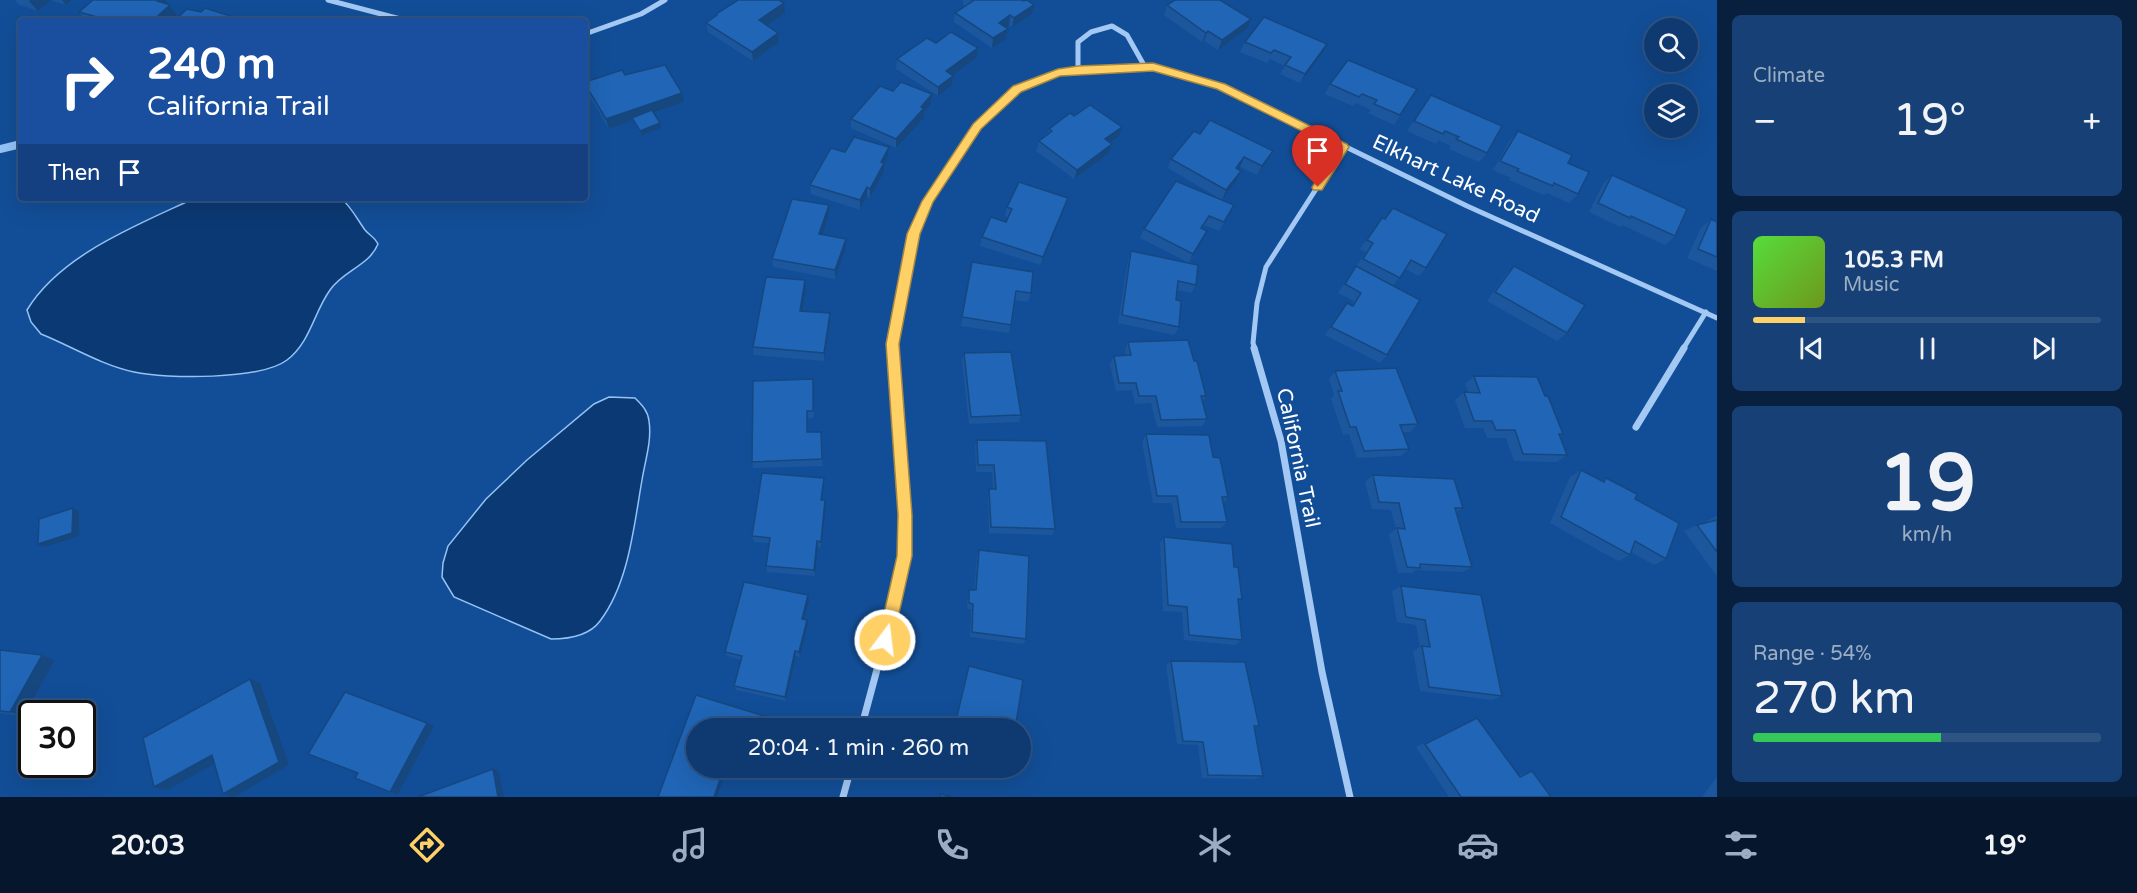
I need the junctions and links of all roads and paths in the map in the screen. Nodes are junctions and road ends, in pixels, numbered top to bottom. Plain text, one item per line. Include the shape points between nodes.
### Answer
1 (328, 0) edge
2 (665, 0) edge
3 (397, 18) edge
4 (588, 33) edge
5 (1145, 67) junction
6 (1078, 70) junction
7 (1343, 147) junction
8 (1706, 312) junction
9 (1717, 318) edge
10 (1636, 427) dead end
11 (864, 718) edge
12 (848, 778) edge
13 (843, 797) edge
14 (1350, 797) edge

1 - 3 street
2 - 4 street via 640,14
5 - 6 street, Elkhart Lake Road
5 - 6 street via 1129,34 1110,26 1092,30 1078,42
5 - 7 street, Elkhart Lake Road via 1221,86
6 - 11 street, Elkhart Lake Road via 1058,73 1017,89 977,127 928,201 914,234 892,344 905,515 904,556
7 - 8 street, Elkhart Lake Road
7 - 14 street, California Trail via 1266,267 1253,343 1281,441 1322,672
8 - 9 street, Elkhart Lake Road
8 - 10 street
12 - 13 street

